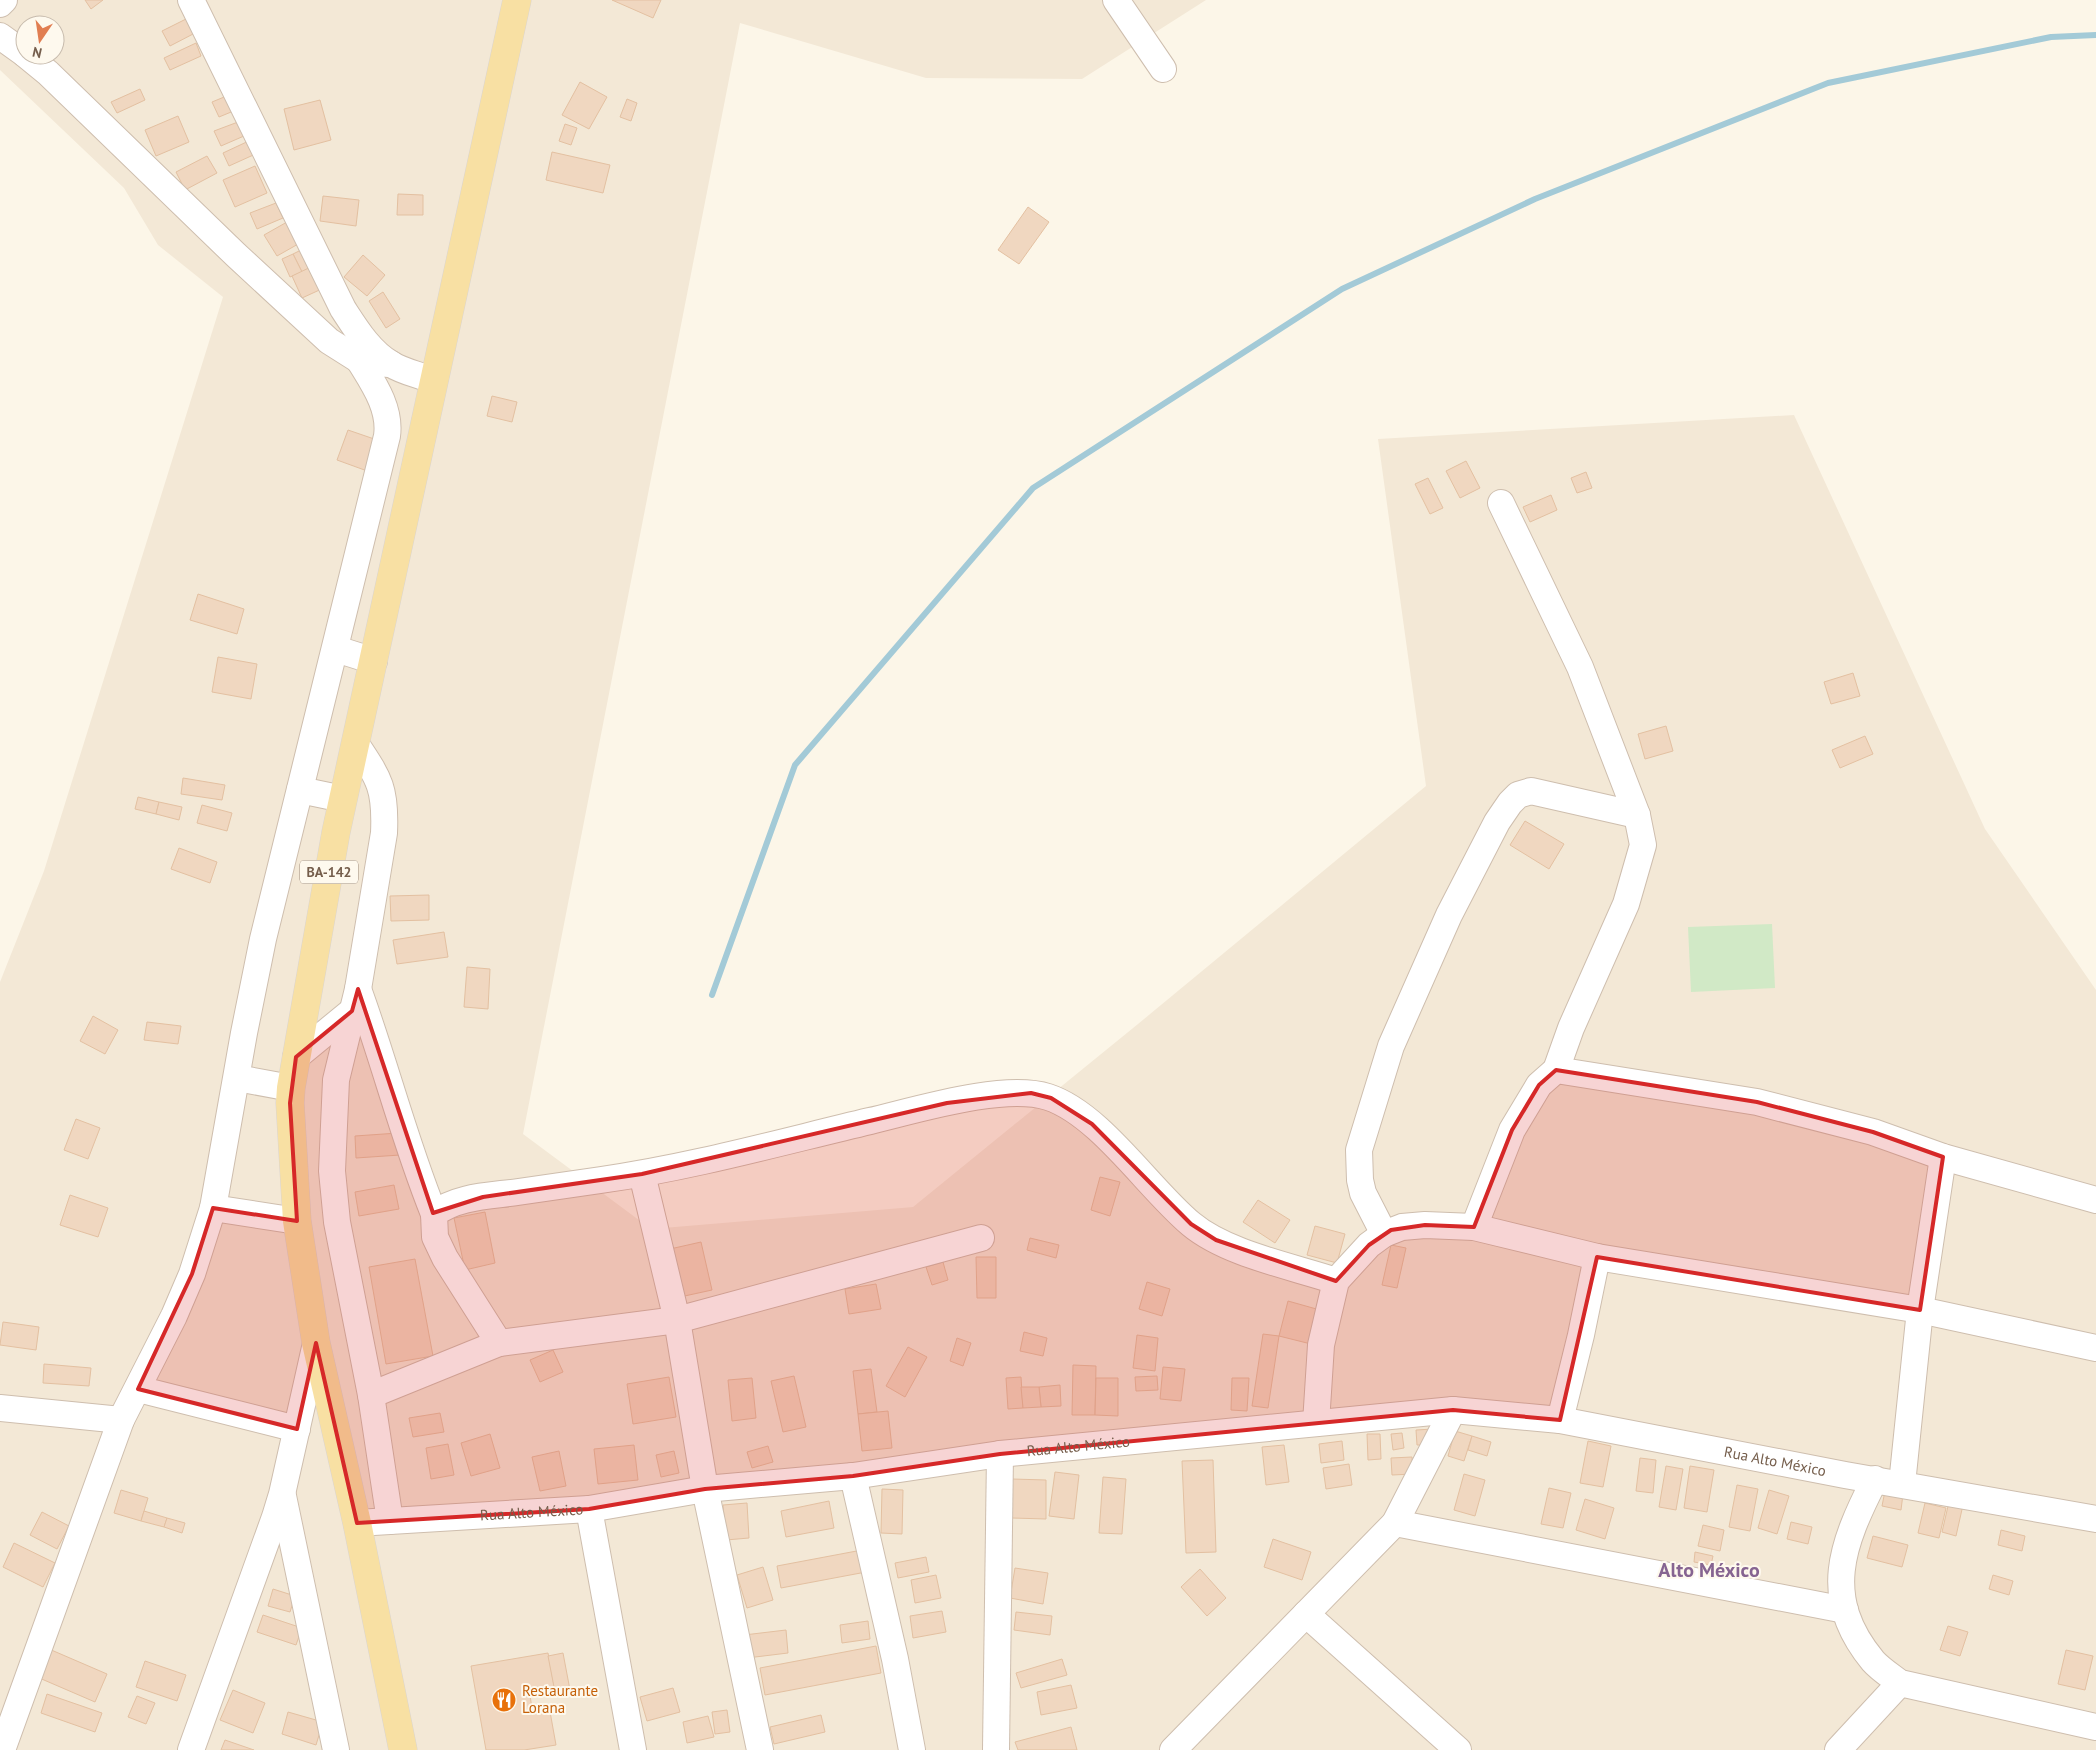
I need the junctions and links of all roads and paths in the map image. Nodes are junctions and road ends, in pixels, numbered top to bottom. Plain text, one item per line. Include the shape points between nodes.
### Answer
1 (4, 0) edge
2 (192, 0) edge
3 (517, 0) edge
4 (1116, 0) edge
5 (0, 4) edge
6 (11, 42) edge
7 (1163, 69) dead end
8 (359, 360) junction
9 (391, 364) junction
10 (434, 381) junction
11 (1501, 503) dead end
12 (336, 649) junction
13 (374, 661) junction
14 (356, 744) junction
15 (300, 790) junction
16 (343, 799) junction
17 (1638, 815) junction
18 (355, 1000) junction
19 (296, 1057) junction
20 (1556, 1070) junction
21 (236, 1078) junction
22 (291, 1088) junction
23 (1943, 1157) junction
24 (642, 1174) junction
25 (2096, 1200) edge
26 (213, 1208) junction
27 (434, 1214) junction
28 (296, 1221) junction
29 (1474, 1227) junction
30 (1384, 1234) junction
31 (980, 1238) dead end
32 (1596, 1257) junction
33 (1336, 1281) junction
34 (1920, 1310) junction
35 (677, 1320) junction
36 (316, 1343) junction
37 (500, 1343) junction
38 (2096, 1348) edge
39 (138, 1389) junction
40 (371, 1395) junction
41 (0, 1408) edge
42 (1453, 1410) junction
43 (121, 1420) junction
44 (1560, 1420) junction
45 (1316, 1423) junction
46 (297, 1429) junction
47 (1000, 1454) junction
48 (853, 1476) junction
49 (1875, 1478) junction
50 (1902, 1484) junction
51 (706, 1489) junction
52 (282, 1494) junction
53 (589, 1509) junction
54 (2096, 1519) edge
55 (390, 1521) junction
56 (357, 1522) junction
57 (1394, 1522) junction
58 (1844, 1610) junction
59 (1306, 1614) junction
60 (1900, 1683) junction
61 (2096, 1727) edge
62 (2, 1750) edge
63 (191, 1750) edge
64 (336, 1750) edge
65 (403, 1750) edge
66 (633, 1750) edge
67 (760, 1750) edge
68 (912, 1750) edge
69 (996, 1750) edge
70 (1173, 1750) edge
71 (1458, 1750) edge
72 (1838, 1750) edge

1 - 5 street
2 - 9 street via 343,309 364,340
3 - 10 main road, BA-142
4 - 7 street
6 - 8 street via 48,73 329,341
8 - 9 street
8 - 12 street via 376,387 388,427
9 - 10 street
10 - 13 main road, BA-142
11 - 17 street via 1580,667
12 - 13 street
12 - 15 street
13 - 14 main road, BA-142
14 - 16 main road, BA-142
14 - 18 street via 381,786 385,810 384,834
15 - 16 street
15 - 21 street via 263,939
16 - 19 main road, BA-142
17 - 20 street via 1643,845 1626,904
17 - 30 street via 1531,791 1518,795 1497,822 1448,915 1392,1046 1359,1150 1363,1193
18 - 19 street
18 - 27 street via 372,1026 404,1132
18 - 40 street via 336,1080 332,1171 336,1222
19 - 22 main road, BA-142
20 - 23 street via 1758,1102 1873,1132
20 - 29 street via 1539,1085 1512,1130
21 - 22 street
21 - 26 street
22 - 28 main road, BA-142
23 - 25 street
23 - 34 street
24 - 27 street via 462,1201
24 - 33 street via 947,1103 1010,1092 1031,1093 1051,1098 1092,1124 1192,1224 1216,1240
24 - 35 street
26 - 28 street
26 - 39 street via 192,1274
27 - 37 street via 435,1237 445,1258
28 - 36 main road, BA-142
29 - 30 street via 1409,1226
29 - 32 street
30 - 33 street via 1369,1245
31 - 35 street
32 - 34 street
32 - 44 street
33 - 45 street via 1321,1345
34 - 38 street
34 - 50 street
35 - 37 street
35 - 51 street
36 - 46 street
36 - 56 main road, BA-142
37 - 40 street
39 - 43 street
39 - 46 street
40 - 55 street
41 - 43 street
42 - 44 street, Rua Alto México
42 - 45 street, Rua Alto México
42 - 57 street
43 - 62 street
44 - 49 street, Rua Alto México
45 - 47 street, Rua Alto México
46 - 52 street
47 - 48 street, Rua Alto México
47 - 69 street
48 - 51 street, Rua Alto México
48 - 68 street via 895,1659
49 - 50 street, Rua Alto México
49 - 58 street via 1846,1541 1840,1574
50 - 54 street, Rua Alto México
51 - 53 street, Rua Alto México
51 - 67 street
52 - 63 street
52 - 64 street
53 - 55 street, Rua Alto México
53 - 66 street
55 - 56 street, Rua Alto México
56 - 65 main road, BA-142
57 - 58 street
57 - 59 street
58 - 60 street via 1874,1662
59 - 70 street
59 - 71 street
60 - 61 street
60 - 72 street

